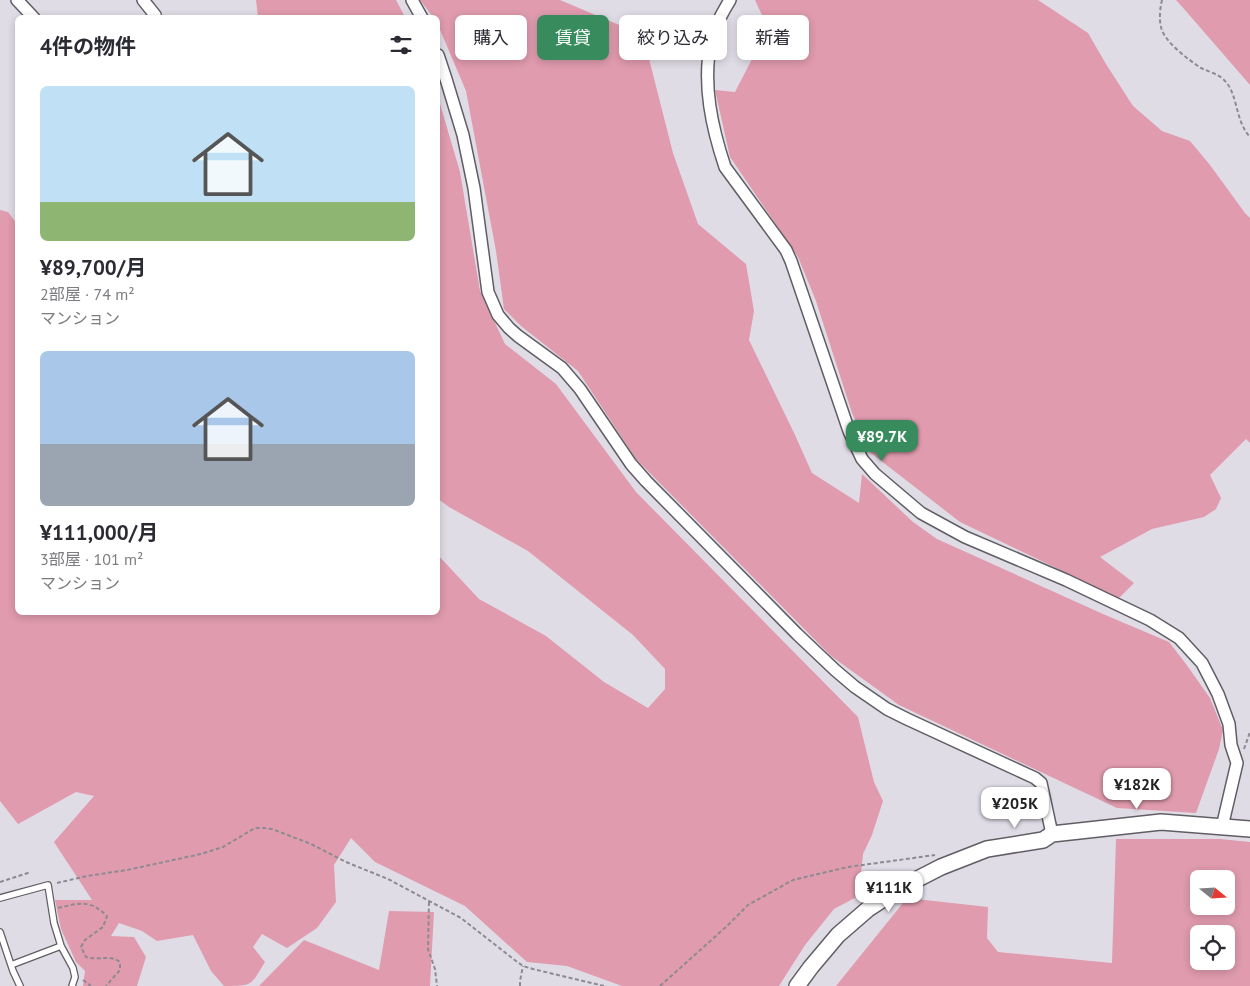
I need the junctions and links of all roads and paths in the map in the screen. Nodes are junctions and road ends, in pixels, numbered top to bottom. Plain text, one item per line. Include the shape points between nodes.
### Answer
1 (17, 0) edge
2 (142, 0) edge
3 (412, 0) edge
4 (730, 0) edge
5 (1162, 0) edge
6 (31, 15) edge
7 (154, 15) edge
8 (420, 15) edge
9 (440, 61) edge
10 (1250, 137) edge
11 (1222, 827) junction
12 (1250, 830) edge
13 (1052, 834) junction
14 (941, 854) dead end
15 (31, 872) dead end
16 (0, 882) edge
17 (48, 884) junction
18 (0, 898) edge
19 (430, 901) junction
20 (52, 910) junction
21 (0, 932) edge
22 (5, 946) junction
23 (61, 946) junction
24 (0, 952) edge
25 (11, 965) junction
26 (523, 966) junction
27 (20, 986) edge
28 (72, 986) edge
29 (106, 986) edge
30 (437, 986) edge
31 (520, 986) edge
32 (604, 986) edge
33 (660, 986) edge
34 (797, 986) edge

1 - 6 street
2 - 7 street
3 - 8 street
4 - 11 street via 721,15 708,61 708,98 720,151 725,167 786,250 848,431 862,459 921,513 965,538 1066,580 1150,620 1179,638 1202,663 1229,724 1237,763
5 - 10 path via 1161,28 1166,39 1202,68 1226,82 1241,124
9 - 13 street via 463,136 474,188 488,292 498,315 518,336 562,368 646,481 835,670 906,719 1041,783
11 - 12 street
11 - 13 street via 1161,822
13 - 34 street via 1043,840 987,849 902,887 868,909 838,935
14 - 33 path via 848,867 793,880 748,905
15 - 16 path
17 - 18 lane
17 - 19 path via 201,854 223,847 255,828 263,828 311,844
17 - 20 lane
19 - 26 path via 461,918
19 - 30 path via 428,949
20 - 23 lane
20 - 29 path via 90,904 107,916 103,926 81,947 86,957 114,958 120,962 120,970
21 - 22 lane
22 - 24 lane
22 - 25 lane
23 - 25 lane
23 - 28 lane via 73,968
25 - 27 lane
26 - 31 path
26 - 32 path

